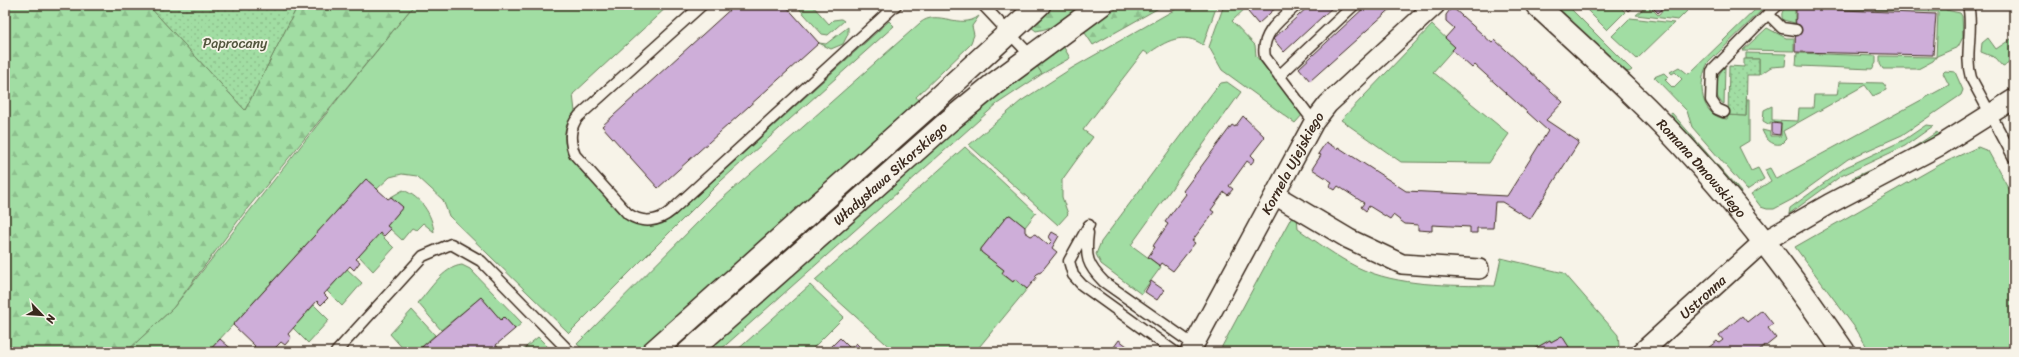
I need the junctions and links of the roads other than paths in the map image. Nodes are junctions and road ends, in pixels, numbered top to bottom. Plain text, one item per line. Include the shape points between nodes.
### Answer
1 (702, 5) edge
2 (896, 5) edge
3 (983, 5) edge
4 (1040, 5) edge
5 (1101, 5) edge
6 (1296, 5) edge
7 (1354, 5) edge
8 (1435, 5) edge
9 (1537, 5) edge
10 (1778, 5) edge
11 (1968, 5) edge
12 (1768, 14) junction
13 (1796, 30) dead end
14 (1008, 34) junction
15 (1031, 56) junction
16 (1279, 76) junction
17 (2014, 99) edge
18 (1724, 112) dead end
19 (1990, 115) junction
20 (1314, 122) junction
21 (2014, 158) edge
22 (1275, 195) junction
23 (1763, 242) junction
24 (1479, 269) dead end
25 (1192, 348) edge
26 (336, 352) edge
27 (570, 352) edge
28 (653, 352) edge
29 (689, 352) edge
30 (1175, 352) edge
31 (1642, 352) edge
32 (1844, 352) edge

1 - 2 lane via 582,113 573,126 571,142 575,155 628,214 640,220 656,220 667,214
3 - 14 lane
4 - 14 street, Władysława Sikorskiego
5 - 15 street, Władysława Sikorskiego
6 - 16 lane via 1273,27 1264,44 1265,57
7 - 16 lane
8 - 20 street, Kornela Ujejskiego via 1328,104
9 - 23 street, Romana Dmowskiego via 1644,106
10 - 12 lane
11 - 19 lane via 1969,72
12 - 13 lane via 1782,28
12 - 18 lane via 1712,71 1710,100
14 - 15 lane
14 - 28 street, Władysława Sikorskiego
15 - 29 street, Władysława Sikorskiego via 949,121
16 - 20 lane
17 - 19 street, Ustronna
19 - 21 lane
19 - 23 street, Ustronna via 1941,145
20 - 22 street, Kornela Ujejskiego
22 - 24 street via 1349,239 1402,264
22 - 25 street, Kornela Ujejskiego
23 - 31 street, Ustronna
23 - 32 street, Romana Dmowskiego via 1812,304
25 - 30 lane via 1092,271 1087,261 1089,225 1069,261 1073,276
26 - 27 lane via 422,256 450,244 481,261

